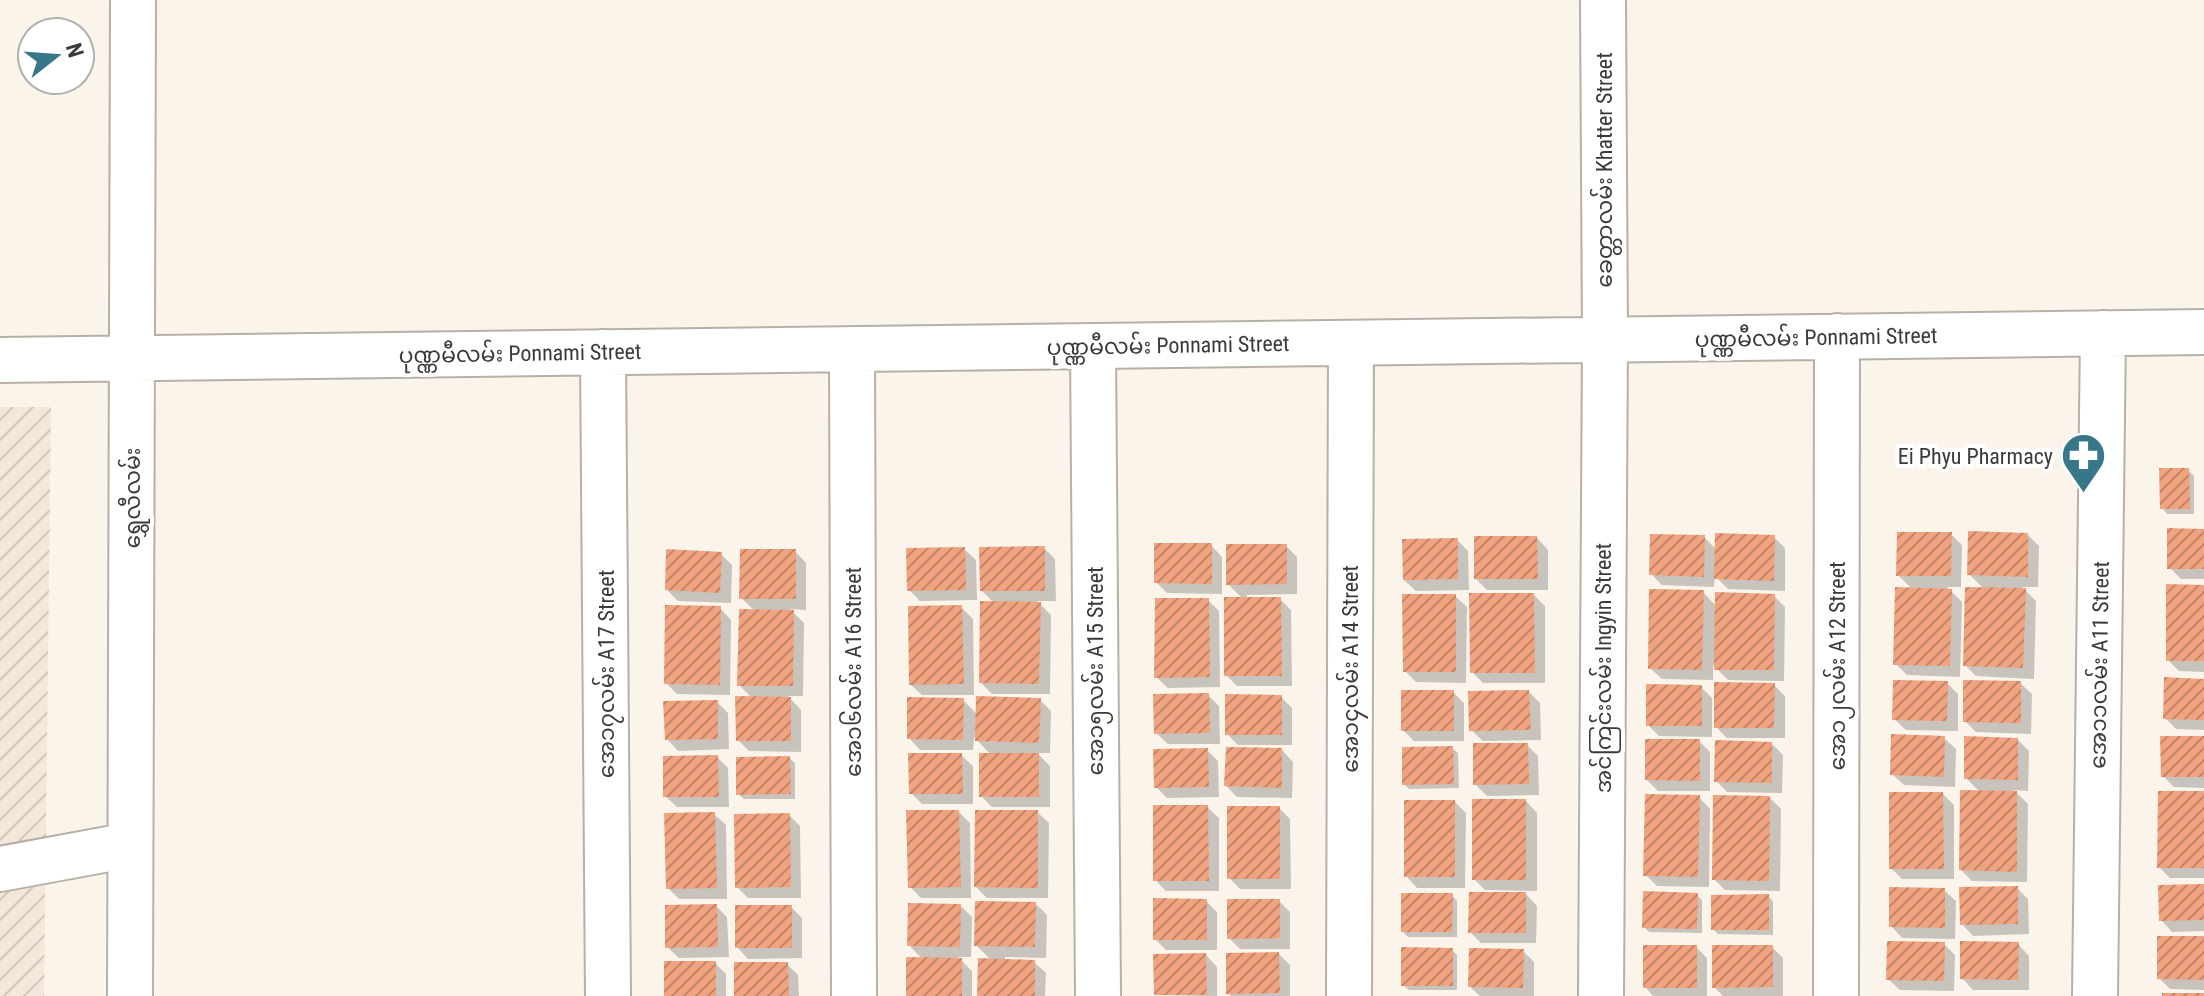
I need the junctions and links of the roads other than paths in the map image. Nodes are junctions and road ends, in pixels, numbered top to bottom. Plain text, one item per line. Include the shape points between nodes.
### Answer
1 (133, 0) edge
2 (1603, 0) edge
3 (2204, 332) edge
4 (2103, 333) junction
5 (1837, 336) junction
6 (1605, 340) junction
7 (1351, 343) junction
8 (1093, 346) junction
9 (852, 349) junction
10 (603, 352) junction
11 (132, 358) junction
12 (0, 360) edge
13 (130, 845) junction
14 (0, 869) edge
15 (130, 996) edge
16 (608, 996) edge
17 (854, 996) edge
18 (1098, 996) edge
19 (1349, 996) edge
20 (1601, 996) edge
21 (1836, 996) edge
22 (2095, 996) edge

1 - 11 street, ရွှေလီလမ်း
2 - 6 street, ခေတ္တာလမ်း Khatter Street
3 - 4 street, ပုဏ္ဏမီလမ်း Ponnami Street
4 - 5 street, ပုဏ္ဏမီလမ်း Ponnami Street
4 - 22 street, အေ၁၁လမ်း A11 Street
5 - 6 street, ပုဏ္ဏမီလမ်း Ponnami Street
5 - 21 street, အေ၁၂လမ်း A12 Street
6 - 7 street, ပုဏ္ဏမီလမ်း Ponnami Street
6 - 20 street, အင်ကြင်းလမ်း Ingyin Street
7 - 8 street, ပုဏ္ဏမီလမ်း Ponnami Street
7 - 19 street, အေ၁၄လမ်း A14 Street
8 - 9 street, ပုဏ္ဏမီလမ်း Ponnami Street
8 - 18 street, အေ၁၅လမ်း A15 Street
9 - 10 street, ပုဏ္ဏမီလမ်း Ponnami Street
9 - 17 street, အေ၁၆လမ်း A16 Street
10 - 11 street, ပုဏ္ဏမီလမ်း Ponnami Street
10 - 16 street, အေ၁၇လမ်း A17 Street
11 - 12 street, ပုဏ္ဏမီလမ်း Ponnami Street
11 - 13 street, ရွှေလီလမ်း
13 - 14 street
13 - 15 street, ရွှေလီလမ်း

